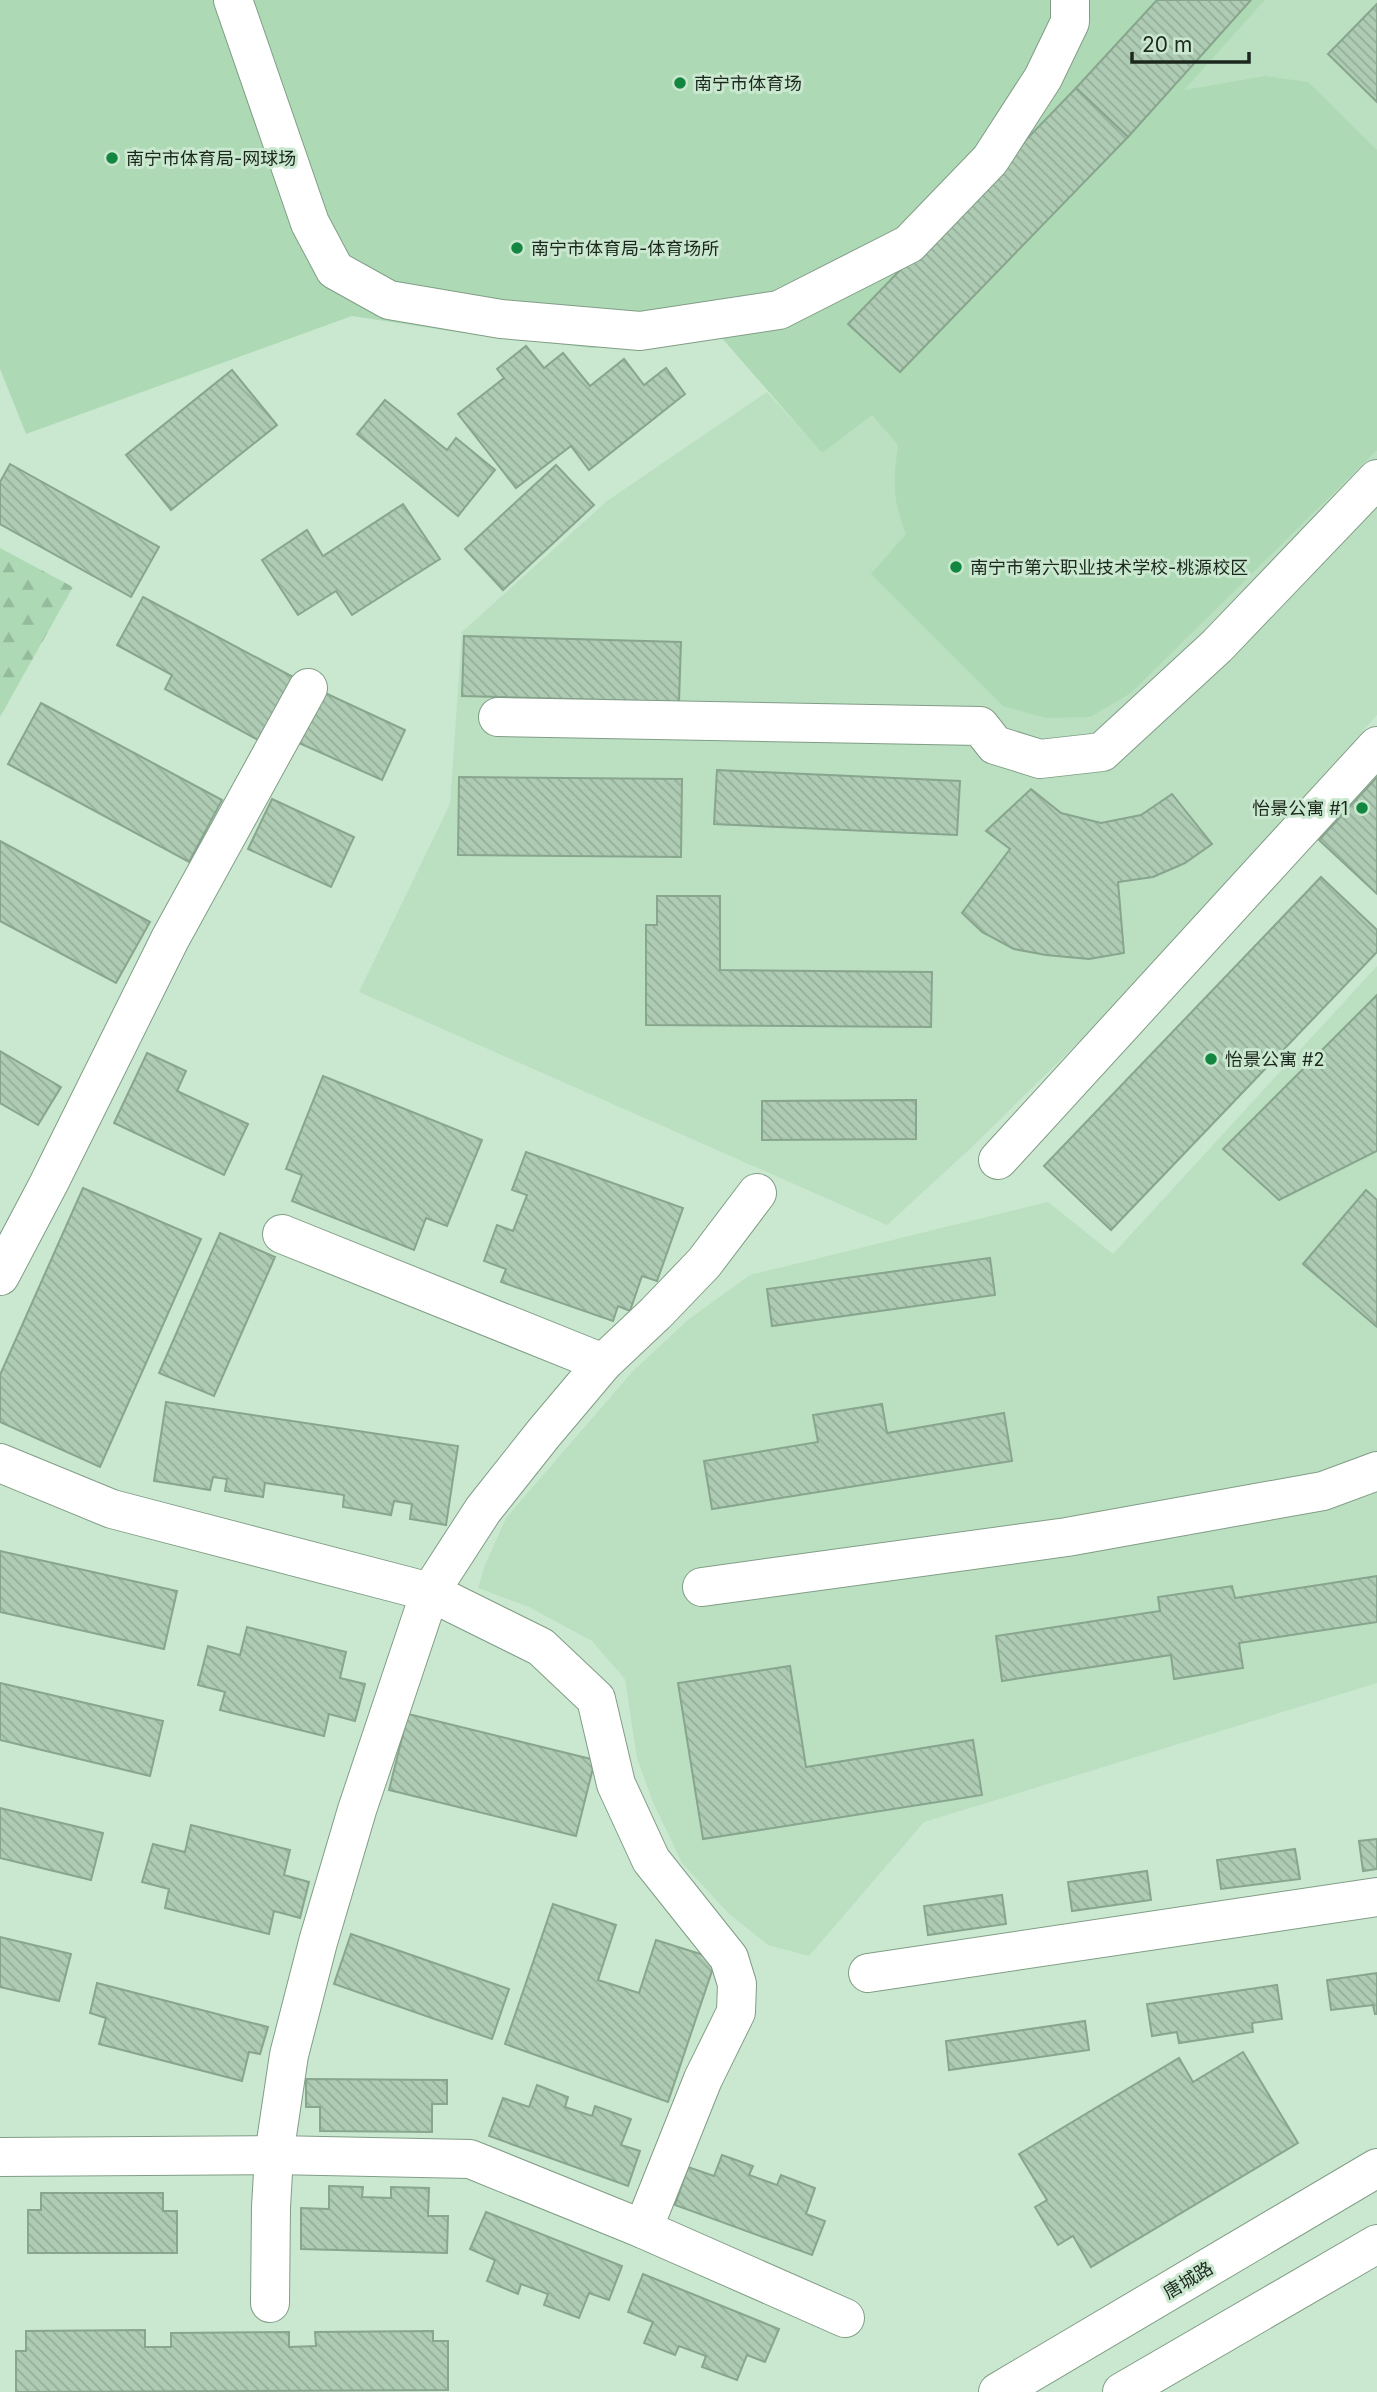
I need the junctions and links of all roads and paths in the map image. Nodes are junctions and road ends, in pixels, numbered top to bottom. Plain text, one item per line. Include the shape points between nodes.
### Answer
1 (233, 0) edge
2 (1070, 0) edge
3 (1377, 479) edge
4 (308, 688) dead end
5 (498, 717) dead end
6 (1377, 746) edge
7 (998, 1160) dead end
8 (757, 1193) dead end
9 (282, 1234) dead end
10 (0, 1276) edge
11 (603, 1363) junction
12 (0, 1463) edge
13 (1377, 1471) edge
14 (702, 1587) dead end
15 (430, 1592) junction
16 (1377, 1897) edge
17 (868, 1973) dead end
18 (274, 2155) junction
19 (0, 2157) edge
20 (1377, 2168) edge
21 (643, 2229) junction
22 (1377, 2244) edge
23 (270, 2303) dead end
24 (845, 2318) dead end
25 (998, 2392) edge
26 (1122, 2392) edge

1 - 2 street via 310,223 335,270 389,300 501,319 640,331 779,310 909,244 990,160 1043,78 1070,22
3 - 5 street via 1217,646 1102,752 1040,759 995,745 980,726
4 - 10 street via 170,939
6 - 7 street
8 - 11 street via 704,1264
9 - 11 street
11 - 15 street via 483,1510
12 - 15 street via 112,1509
13 - 14 street via 1323,1490 1067,1536
15 - 18 street via 356,1810 318,1942 289,2056
15 - 21 street via 541,1647 596,1699 616,1784 651,1860 729,1958 737,1984 736,2012 703,2080
16 - 17 street
18 - 19 street
18 - 21 street via 470,2159
18 - 23 street
20 - 25 street, 唐城路
21 - 24 street
22 - 26 street

